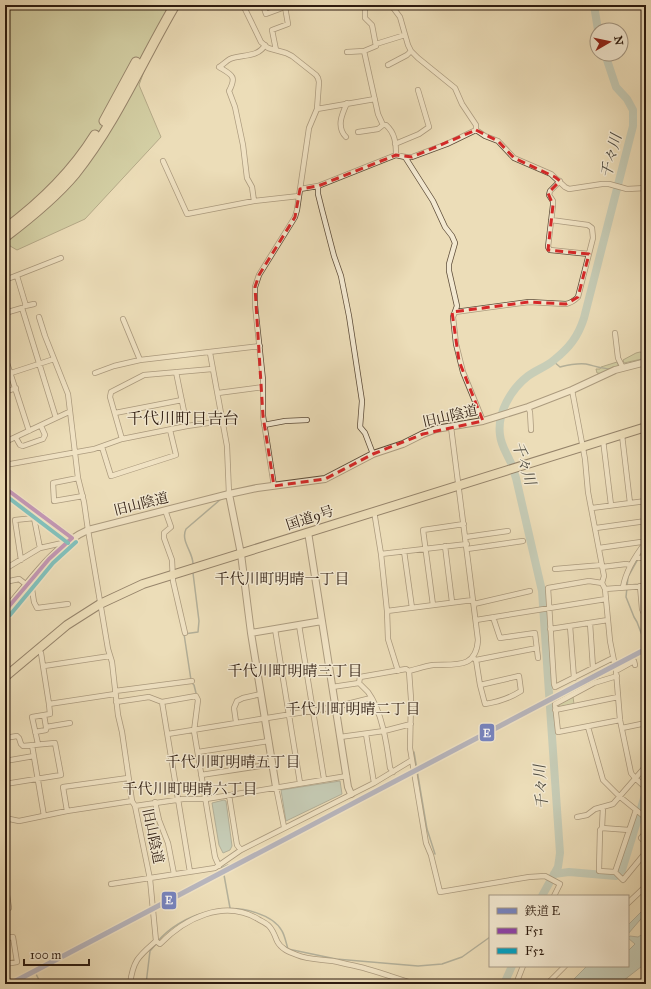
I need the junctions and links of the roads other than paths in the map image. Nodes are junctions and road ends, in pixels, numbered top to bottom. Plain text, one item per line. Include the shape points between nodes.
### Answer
1 (168, 5) edge
2 (176, 5) edge
3 (243, 5) edge
4 (263, 5) edge
5 (365, 5) edge
6 (391, 5) edge
7 (405, 35) junction
8 (376, 44) junction
9 (265, 45) junction
10 (276, 50) junction
11 (364, 51) junction
12 (412, 51) junction
13 (347, 52) dead end
14 (388, 65) dead end
15 (418, 90) dead end
16 (374, 98) junction
17 (347, 104) junction
18 (317, 109) junction
19 (383, 125) junction
20 (476, 130) junction
21 (358, 132) dead end
22 (346, 137) dead end
23 (396, 144) junction
24 (396, 155) junction
25 (405, 157) junction
26 (163, 161) dead end
27 (560, 182) junction
28 (318, 186) junction
29 (646, 188) edge
30 (300, 189) junction
31 (299, 196) junction
32 (254, 201) junction
33 (551, 220) junction
34 (5, 229) edge
35 (5, 237) edge
36 (589, 254) junction
37 (61, 258) dead end
38 (17, 276) junction
39 (5, 280) edge
40 (34, 304) dead end
41 (24, 307) junction
42 (455, 312) junction
43 (5, 313) edge
44 (39, 317) dead end
45 (123, 319) dead end
46 (615, 333) dead end
47 (260, 346) junction
48 (210, 353) junction
49 (5, 357) edge
50 (54, 359) junction
51 (140, 360) junction
52 (646, 362) edge
53 (39, 363) junction
54 (623, 368) junction
55 (212, 369) junction
56 (176, 372) junction
57 (95, 373) dead end
58 (8, 374) edge
59 (263, 387) junction
60 (16, 388) junction
61 (572, 390) junction
62 (5, 392) edge
63 (218, 393) junction
64 (182, 400) junction
65 (528, 407) junction
66 (69, 412) junction
67 (115, 413) junction
68 (56, 418) junction
69 (307, 420) dead end
70 (222, 421) junction
71 (483, 421) junction
72 (264, 424) junction
73 (41, 426) junction
74 (187, 426) junction
75 (451, 427) junction
76 (646, 427) edge
77 (170, 430) junction
78 (531, 430) dead end
79 (29, 431) junction
80 (622, 434) junction
81 (16, 438) junction
82 (122, 439) junction
83 (602, 440) junction
84 (5, 442) edge
85 (582, 446) junction
86 (102, 447) junction
87 (74, 453) junction
88 (373, 454) junction
89 (5, 465) edge
90 (78, 478) junction
91 (459, 485) junction
92 (274, 486) junction
93 (5, 488) edge
94 (229, 494) junction
95 (83, 496) junction
96 (646, 501) edge
97 (630, 503) junction
98 (611, 505) junction
99 (592, 508) junction
100 (165, 510) junction
101 (374, 511) junction
102 (42, 515) junction
103 (34, 518) junction
104 (646, 521) edge
105 (464, 524) junction
106 (596, 528) junction
107 (88, 530) junction
108 (508, 531) dead end
109 (308, 532) junction
110 (466, 537) junction
111 (70, 540) junction
112 (523, 541) dead end
113 (646, 542) edge
114 (445, 546) junction
115 (467, 546) junction
116 (40, 548) junction
117 (599, 548) junction
118 (426, 549) junction
119 (404, 552) junction
120 (241, 554) junction
121 (381, 554) junction
122 (636, 557) junction
123 (646, 557) edge
124 (21, 560) junction
125 (630, 565) junction
126 (602, 566) junction
127 (5, 569) edge
128 (555, 569) dead end
129 (173, 575) junction
130 (5, 582) edge
131 (602, 583) junction
132 (27, 585) junction
133 (640, 586) junction
134 (646, 586) edge
135 (623, 587) junction
136 (605, 589) junction
137 (530, 591) dead end
138 (606, 599) junction
139 (452, 602) junction
140 (474, 602) junction
141 (68, 604) dead end
142 (100, 604) junction
143 (644, 604) edge
144 (433, 605) junction
145 (548, 607) junction
146 (412, 608) junction
147 (6, 609) edge
148 (387, 611) junction
149 (493, 617) junction
150 (646, 618) edge
151 (476, 620) junction
152 (608, 620) junction
153 (322, 621) junction
154 (590, 623) junction
155 (299, 625) junction
156 (570, 626) junction
157 (275, 629) junction
158 (550, 629) junction
159 (185, 633) dead end
160 (251, 633) junction
161 (38, 648) junction
162 (537, 648) junction
163 (110, 656) junction
164 (538, 658) dead end
165 (613, 658) junction
166 (475, 659) junction
167 (635, 665) dead end
168 (44, 666) junction
169 (593, 668) junction
170 (398, 671) junction
171 (409, 671) junction
172 (616, 671) junction
173 (617, 676) junction
174 (5, 677) edge
175 (574, 678) junction
176 (192, 682) dead end
177 (359, 683) junction
178 (480, 685) junction
179 (332, 687) junction
180 (115, 692) junction
181 (261, 694) junction
182 (618, 697) junction
183 (371, 698) junction
184 (116, 702) junction
185 (162, 702) junction
186 (49, 704) junction
187 (335, 707) junction
188 (312, 710) junction
189 (555, 710) junction
190 (289, 714) junction
191 (44, 715) junction
192 (265, 718) junction
193 (620, 720) junction
194 (236, 722) junction
195 (70, 723) dead end
196 (646, 723) edge
197 (411, 724) junction
198 (46, 727) junction
199 (588, 727) junction
200 (622, 728) junction
201 (195, 729) junction
202 (384, 731) junction
203 (35, 732) junction
204 (168, 734) junction
205 (366, 734) junction
206 (340, 737) junction
207 (5, 738) edge
208 (269, 741) junction
209 (35, 744) junction
210 (198, 752) junction
211 (34, 756) junction
212 (412, 760) junction
213 (5, 761) edge
214 (273, 764) junction
215 (646, 766) edge
216 (393, 772) junction
217 (202, 775) junction
218 (347, 776) junction
219 (128, 778) junction
220 (635, 778) junction
221 (38, 779) junction
222 (324, 779) junction
223 (300, 783) junction
224 (374, 783) junction
225 (5, 784) edge
226 (276, 787) junction
227 (646, 788) edge
228 (351, 794) junction
229 (229, 795) junction
230 (619, 796) junction
231 (206, 799) junction
232 (179, 800) junction
233 (132, 801) junction
234 (155, 802) junction
235 (135, 806) junction
236 (603, 807) junction
237 (636, 810) junction
238 (67, 811) junction
239 (44, 816) junction
240 (577, 817) dead end
241 (5, 818) edge
242 (646, 818) edge
243 (284, 827) junction
244 (602, 828) junction
245 (629, 830) junction
246 (646, 832) edge
247 (646, 843) edge
248 (240, 850) junction
249 (646, 852) edge
250 (219, 866) junction
251 (190, 872) junction
252 (615, 872) junction
253 (174, 874) junction
254 (150, 879) junction
255 (5, 882) edge
256 (111, 884) dead end
257 (646, 886) edge
258 (554, 895) edge
259 (629, 902) edge
260 (5, 909) edge
261 (5, 938) edge
262 (156, 941) junction
263 (5, 964) edge
264 (523, 967) edge
265 (564, 967) edge
266 (130, 984) edge
267 (415, 984) edge
268 (516, 984) edge
269 (547, 984) edge

1 - 34 highway via 104,121 85,150 42,199
2 - 35 highway via 120,106 86,160 46,204
3 - 9 street via 261,42
4 - 10 street via 266,14 285,7 288,24 272,30
5 - 8 street via 365,18 372,25
6 - 7 street via 400,17
7 - 8 street
7 - 12 street
8 - 11 street
9 - 10 street
9 - 32 street via 254,54 228,60 219,67 234,78 229,91 235,107
10 - 18 street via 292,56 318,78
11 - 13 street
11 - 16 street
12 - 14 street
12 - 20 street via 456,88 462,104 476,125
15 - 23 street via 429,127
16 - 17 street
16 - 19 street
17 - 18 street
17 - 22 street via 340,125
18 - 30 street via 309,128
19 - 21 street via 378,129
19 - 23 street via 392,131
20 - 25 street via 447,144 412,157
20 - 27 street via 498,141 514,158 551,174
23 - 24 street
24 - 25 street
24 - 28 street
25 - 42 street via 433,201 455,243 449,271 456,298
26 - 32 street via 187,214
27 - 29 street via 570,189 602,184
27 - 33 street via 549,195 553,201
28 - 30 street
28 - 88 street via 349,316 362,401 360,427
30 - 31 street
31 - 32 street
31 - 47 street via 295,217 256,281 255,305
33 - 36 street via 588,224 592,228 593,238
33 - 36 street via 548,247 550,250
36 - 42 street via 578,297 571,304 529,302
37 - 38 street
38 - 39 street
38 - 41 street
40 - 41 street
41 - 43 street
41 - 53 street
42 - 71 street via 453,317 459,361
44 - 50 street
45 - 51 street
46 - 54 street via 618,358
47 - 48 street
47 - 59 street
48 - 51 street
48 - 55 street
49 - 58 street
50 - 53 street
50 - 66 street via 68,394
51 - 57 street
52 - 54 street, 旧山陰道
53 - 58 street
53 - 68 street
54 - 61 street, 旧山陰道
55 - 56 street
55 - 63 street
56 - 64 street
56 - 67 street via 144,375 111,392
58 - 60 street
59 - 63 street
59 - 72 street
60 - 62 street
60 - 79 street
61 - 65 street, 旧山陰道
61 - 85 street
63 - 70 street
64 - 67 street
64 - 74 street
65 - 71 street, 旧山陰道
65 - 78 street
66 - 68 street
66 - 87 street via 75,441
67 - 82 street
68 - 73 street
69 - 72 street
70 - 74 street
70 - 94 street via 227,446
71 - 75 street, 旧山陰道
72 - 92 street
73 - 79 street
73 - 81 street via 45,435 43,439 23,446
74 - 77 street
75 - 88 street, 旧山陰道 via 436,429
75 - 91 street
76 - 80 highway, 国道9号
77 - 82 street
77 - 86 street via 176,455 110,476
79 - 81 street
80 - 83 highway, 国道9号
80 - 97 street
81 - 84 street
82 - 86 street
83 - 85 highway, 国道9号
83 - 98 street
85 - 91 highway, 国道9号
85 - 99 street
86 - 87 street
87 - 89 street
87 - 90 street
88 - 92 street, 旧山陰道 via 325,480
90 - 95 street
90 - 95 street via 53,483 54,501
91 - 101 highway, 国道9号
91 - 105 street
92 - 94 street, 旧山陰道
93 - 102 street
94 - 100 street, 旧山陰道
94 - 120 street
95 - 107 street
96 - 97 street
97 - 98 street
98 - 99 street
99 - 106 street
100 - 107 street, 旧山陰道
100 - 129 street via 172,527 164,533 164,538 172,560
101 - 109 highway, 国道9号
101 - 121 street
102 - 103 street
102 - 111 street
103 - 116 street
103 - 124 street via 15,520
104 - 106 street
105 - 110 street
105 - 118 street via 423,530
106 - 117 street
107 - 111 street
107 - 142 street, 旧山陰道
108 - 110 street
109 - 120 highway, 国道9号
109 - 153 street
110 - 115 street
111 - 116 street
111 - 132 street
112 - 115 street
113 - 117 street
113 - 122 street
114 - 115 street
114 - 118 street
114 - 139 street
115 - 140 street
116 - 124 street
117 - 126 street
118 - 119 street
118 - 144 street
119 - 121 street
119 - 146 street
120 - 129 highway, 国道9号
120 - 160 street
121 - 148 street
122 - 123 street
122 - 125 street
124 - 127 street
125 - 126 street
125 - 135 street
126 - 128 street
126 - 131 street
129 - 142 highway, 国道9号 via 143,584
129 - 159 street
130 - 132 street via 19,579
131 - 136 street
131 - 145 street via 589,581 548,588
132 - 141 street via 32,589 37,608
132 - 147 street
133 - 134 street
133 - 135 street
133 - 143 street
135 - 136 street
136 - 138 street
137 - 140 street
138 - 145 street
138 - 152 street
139 - 140 street
139 - 144 street
140 - 151 street
142 - 161 highway, 国道9号
142 - 163 street, 旧山陰道
143 - 150 street
144 - 146 street
145 - 149 street
145 - 158 street
146 - 148 street
148 - 170 street via 388,639
149 - 151 street
149 - 162 street via 500,638 536,633
151 - 166 street via 478,648
152 - 154 street
152 - 165 street
153 - 155 street
153 - 179 street
154 - 156 street
154 - 169 street
155 - 157 street
155 - 188 street
156 - 158 street
156 - 175 street
157 - 160 street
157 - 190 street
158 - 175 street via 555,687
160 - 181 street
161 - 168 street
161 - 174 highway, 国道9号
162 - 164 street
162 - 166 street
163 - 168 street
163 - 180 street, 旧山陰道
165 - 169 street
165 - 172 street
166 - 171 street
166 - 178 street
167 - 172 street via 634,661
168 - 186 street
169 - 175 street
170 - 171 street
170 - 177 street via 360,677
171 - 197 street
172 - 173 street
173 - 182 street
173 - 189 street via 594,683 555,704
176 - 180 street
177 - 179 street
177 - 183 street
178 - 178 street via 485,704 521,691 519,676
179 - 187 street
180 - 184 street, 旧山陰道
180 - 186 street
181 - 192 street
181 - 194 street via 237,701 234,708
182 - 189 street
182 - 193 street
183 - 187 street
183 - 202 street
184 - 185 street via 149,697
184 - 219 street, 旧山陰道
185 - 201 street via 196,696 198,700
185 - 204 street
186 - 191 street via 50,714
187 - 188 street
187 - 206 street
188 - 190 street
188 - 222 street
189 - 199 street via 558,732
190 - 192 street
190 - 223 street
191 - 198 street
191 - 203 street via 32,717
192 - 194 street
192 - 208 street
193 - 199 street
193 - 200 street
194 - 201 street
195 - 198 street
196 - 200 street
197 - 202 street
197 - 212 street
198 - 203 street via 46,730
199 - 230 street via 603,780
200 - 220 street via 629,767
201 - 204 street
201 - 210 street
202 - 205 street
202 - 216 street via 390,768
203 - 209 street
204 - 232 street
205 - 206 street
205 - 224 street
206 - 218 street
207 - 209 street via 17,736 23,746
208 - 210 street
208 - 214 street
209 - 211 street
209 - 221 street via 55,743 61,775
210 - 217 street
211 - 213 street
211 - 221 street
212 - 216 street
212 - 258 street via 426,843 440,892 545,876 560,884
214 - 217 street
214 - 226 street
215 - 220 street
216 - 224 street
217 - 231 street
218 - 222 street
218 - 228 street
219 - 233 street, 旧山陰道
219 - 238 street via 63,787
220 - 227 street
220 - 230 street
221 - 225 street
221 - 239 street
222 - 223 street
223 - 226 street
224 - 228 street
226 - 229 street
226 - 243 street
228 - 243 street
229 - 231 street
229 - 248 street
230 - 236 street via 613,804
230 - 237 street
231 - 232 street
231 - 250 street via 215,857
232 - 234 street
232 - 251 street
233 - 235 street, 旧山陰道
233 - 238 street
234 - 235 street
234 - 253 street via 168,843
235 - 254 street, 旧山陰道
236 - 240 street
236 - 244 street
237 - 242 street
237 - 245 street
238 - 239 street
239 - 241 street via 19,821
243 - 248 street
244 - 245 street
244 - 252 street via 598,871
245 - 252 street
246 - 247 street via 641,838
248 - 250 street
249 - 252 street via 622,880
250 - 251 street
251 - 253 street
253 - 254 street
254 - 256 street
254 - 262 street, 旧山陰道
255 - 260 street via 9,908
257 - 259 street
261 - 263 street via 13,937 17,962
262 - 266 street via 134,963
262 - 267 street via 160,944 169,934 198,916 230,910 240,911 268,925 284,950 295,955 306,959 359,966
264 - 268 street
265 - 269 street

